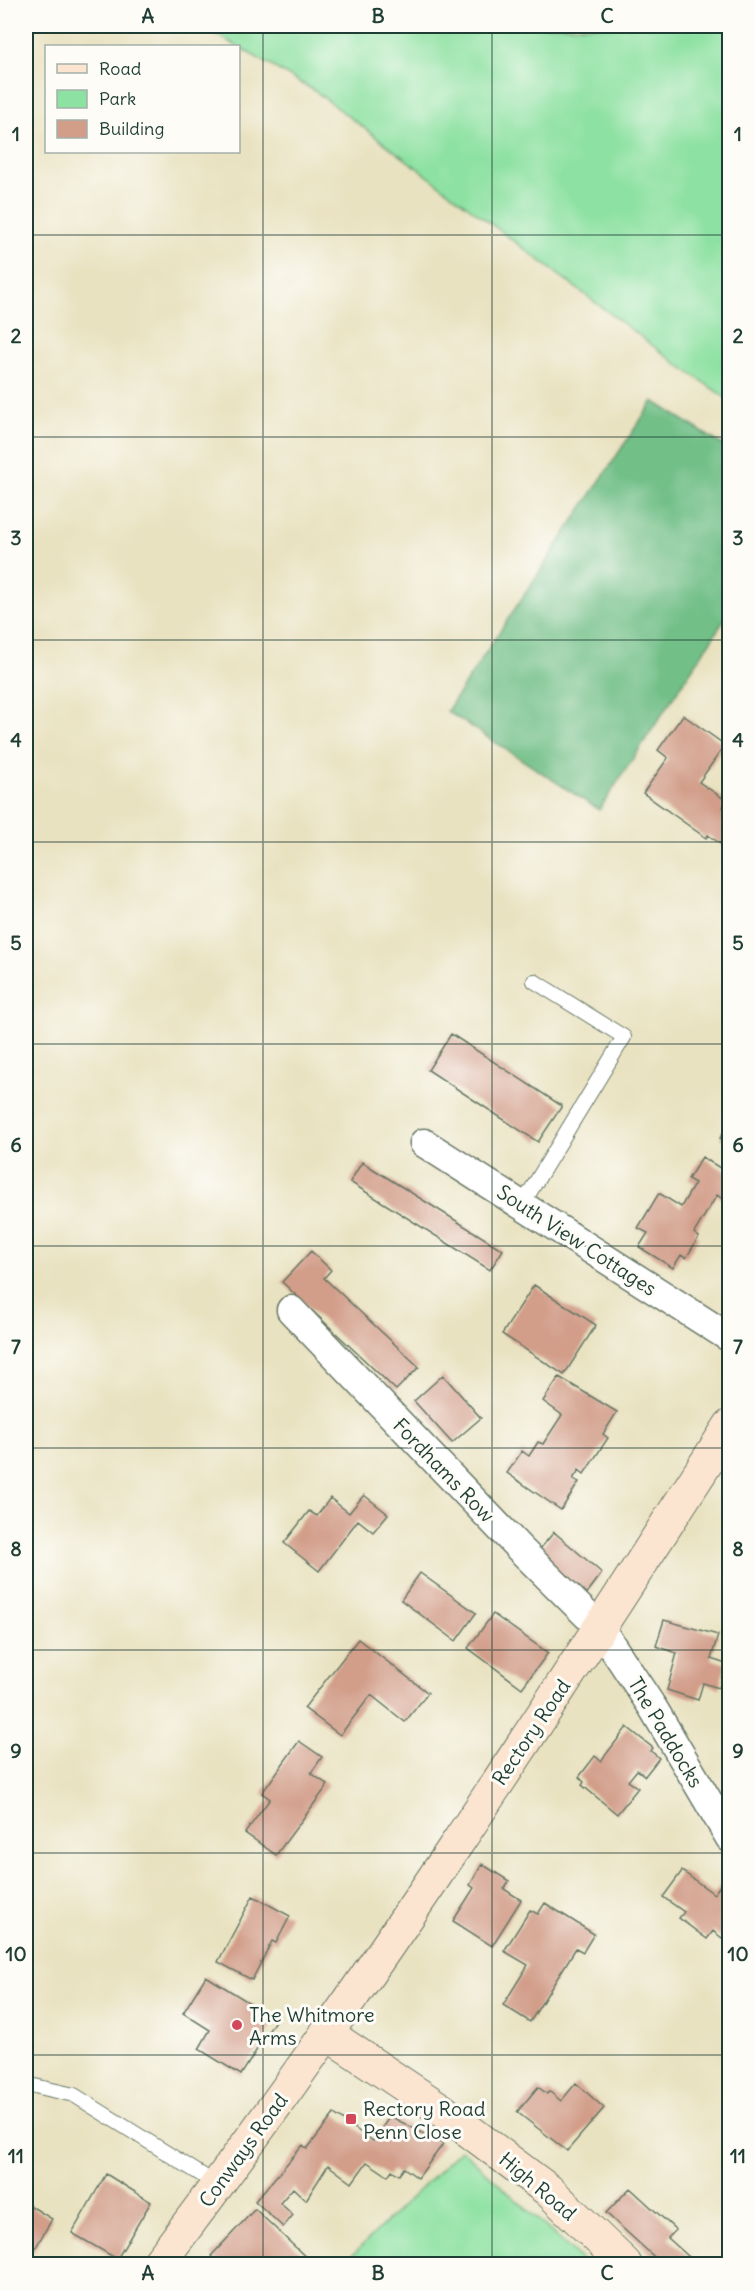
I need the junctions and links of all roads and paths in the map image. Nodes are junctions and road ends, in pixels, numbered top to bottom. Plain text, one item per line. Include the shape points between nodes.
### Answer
1 (534, 981) dead end
2 (424, 1143) dead end
3 (522, 1205) junction
4 (291, 1310) dead end
5 (729, 1338) edge
6 (729, 1426) edge
7 (600, 1628) junction
8 (729, 1838) edge
9 (326, 2033) junction
10 (26, 2084) edge
11 (218, 2185) junction
12 (158, 2265) edge
13 (625, 2265) edge

1 - 3 lane via 624,1037
2 - 3 street, South View Cottages
3 - 5 street, South View Cottages
4 - 7 street, Fordhams Row
6 - 7 street, Rectory Road
7 - 8 street, The Paddocks via 653,1708
7 - 9 street, Rectory Road
9 - 11 street, Conways Road
9 - 13 street, High Road via 440,2109 548,2190
10 - 11 lane via 74,2095
11 - 12 street, Conways Road

